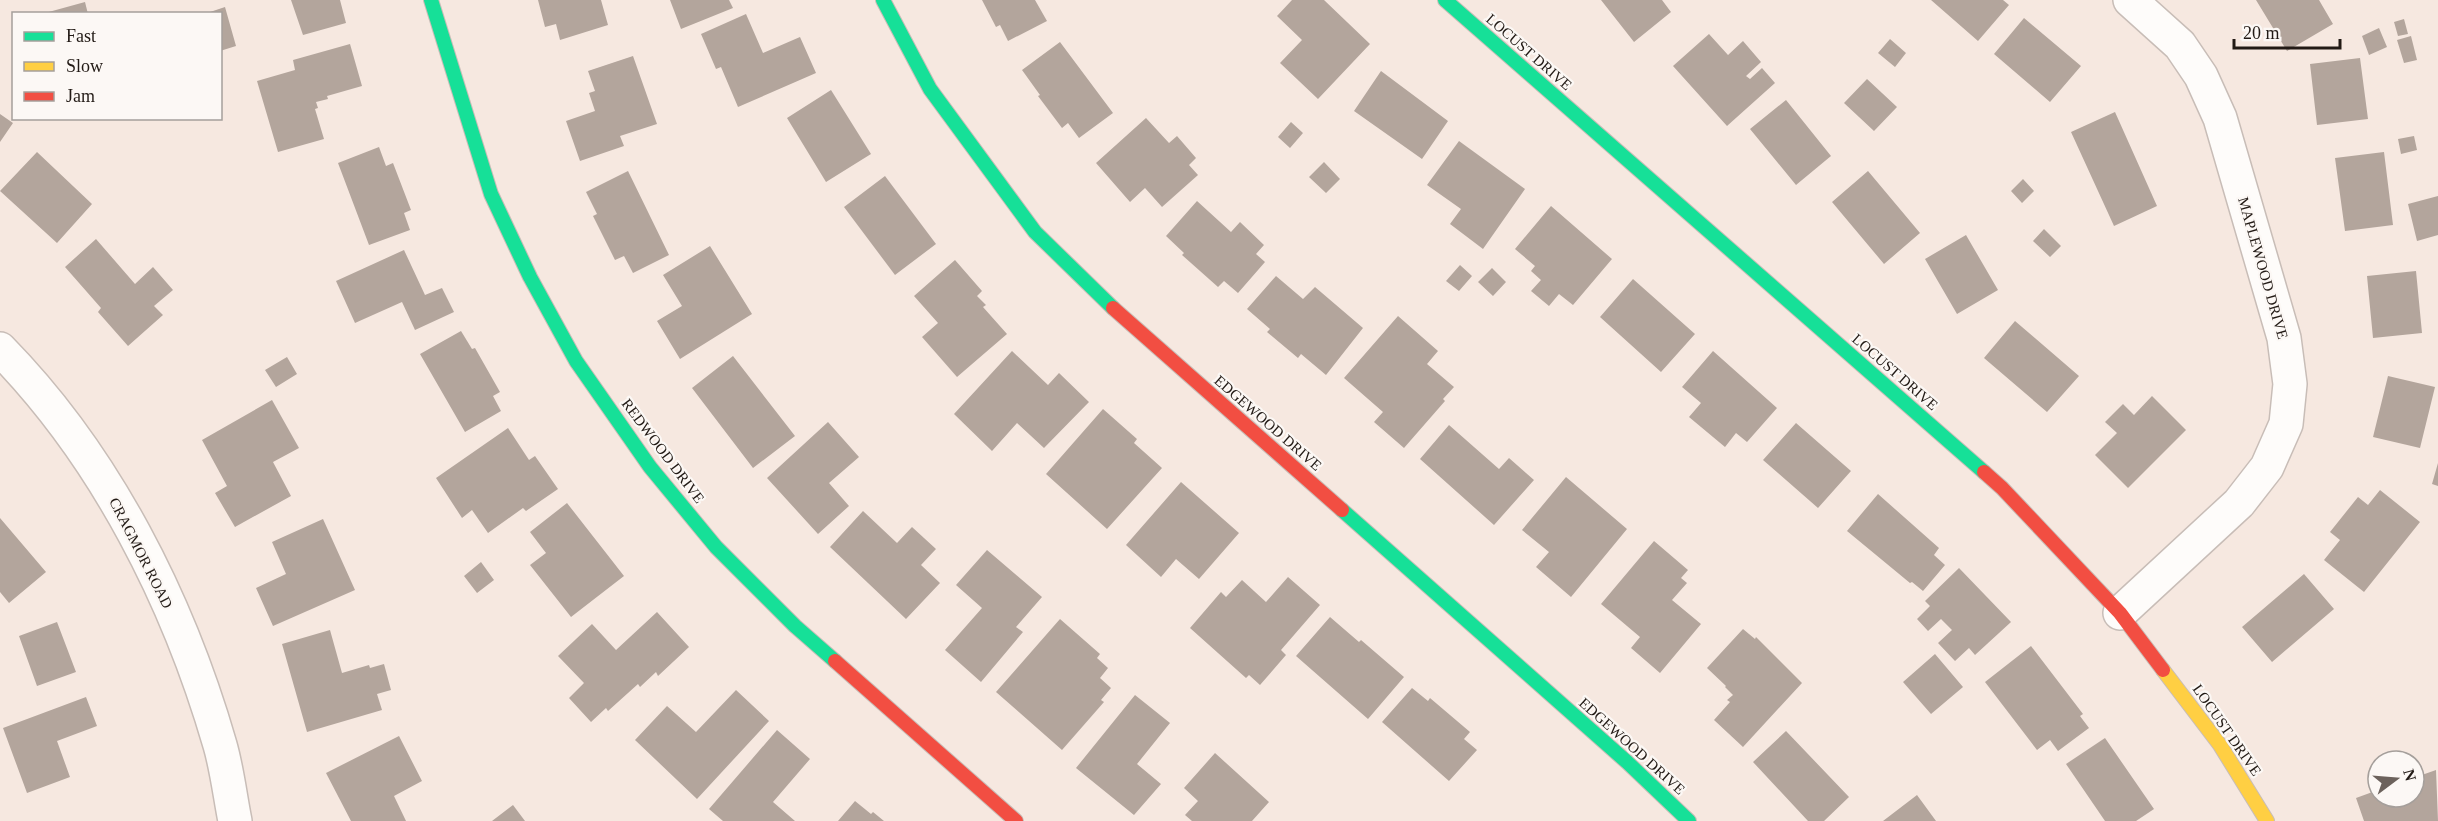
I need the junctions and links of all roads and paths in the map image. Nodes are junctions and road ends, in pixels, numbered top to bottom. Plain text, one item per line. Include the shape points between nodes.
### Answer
1 (431, 0) edge
2 (883, 0) edge
3 (1445, 0) edge
4 (2130, 0) edge
5 (0, 349) edge
6 (2120, 613) junction
7 (235, 821) edge
8 (1016, 821) edge
9 (1689, 821) edge
10 (2267, 821) edge

1 - 8 street, REDWOOD DRIVE via 491,194 576,361 650,467 717,547 795,626
2 - 9 street, EDGEWOOD DRIVE via 930,89 1035,232 1090,288
3 - 6 street, LOCUST DRIVE via 2002,488
4 - 6 street, MAPLEWOOD DRIVE via 2180,45 2201,76 2220,118 2284,338 2290,384 2286,424 2267,467 2239,503
5 - 7 street, CRAGMOR ROAD via 69,429 112,495 159,582 220,746
6 - 10 street, LOCUST DRIVE via 2220,745

